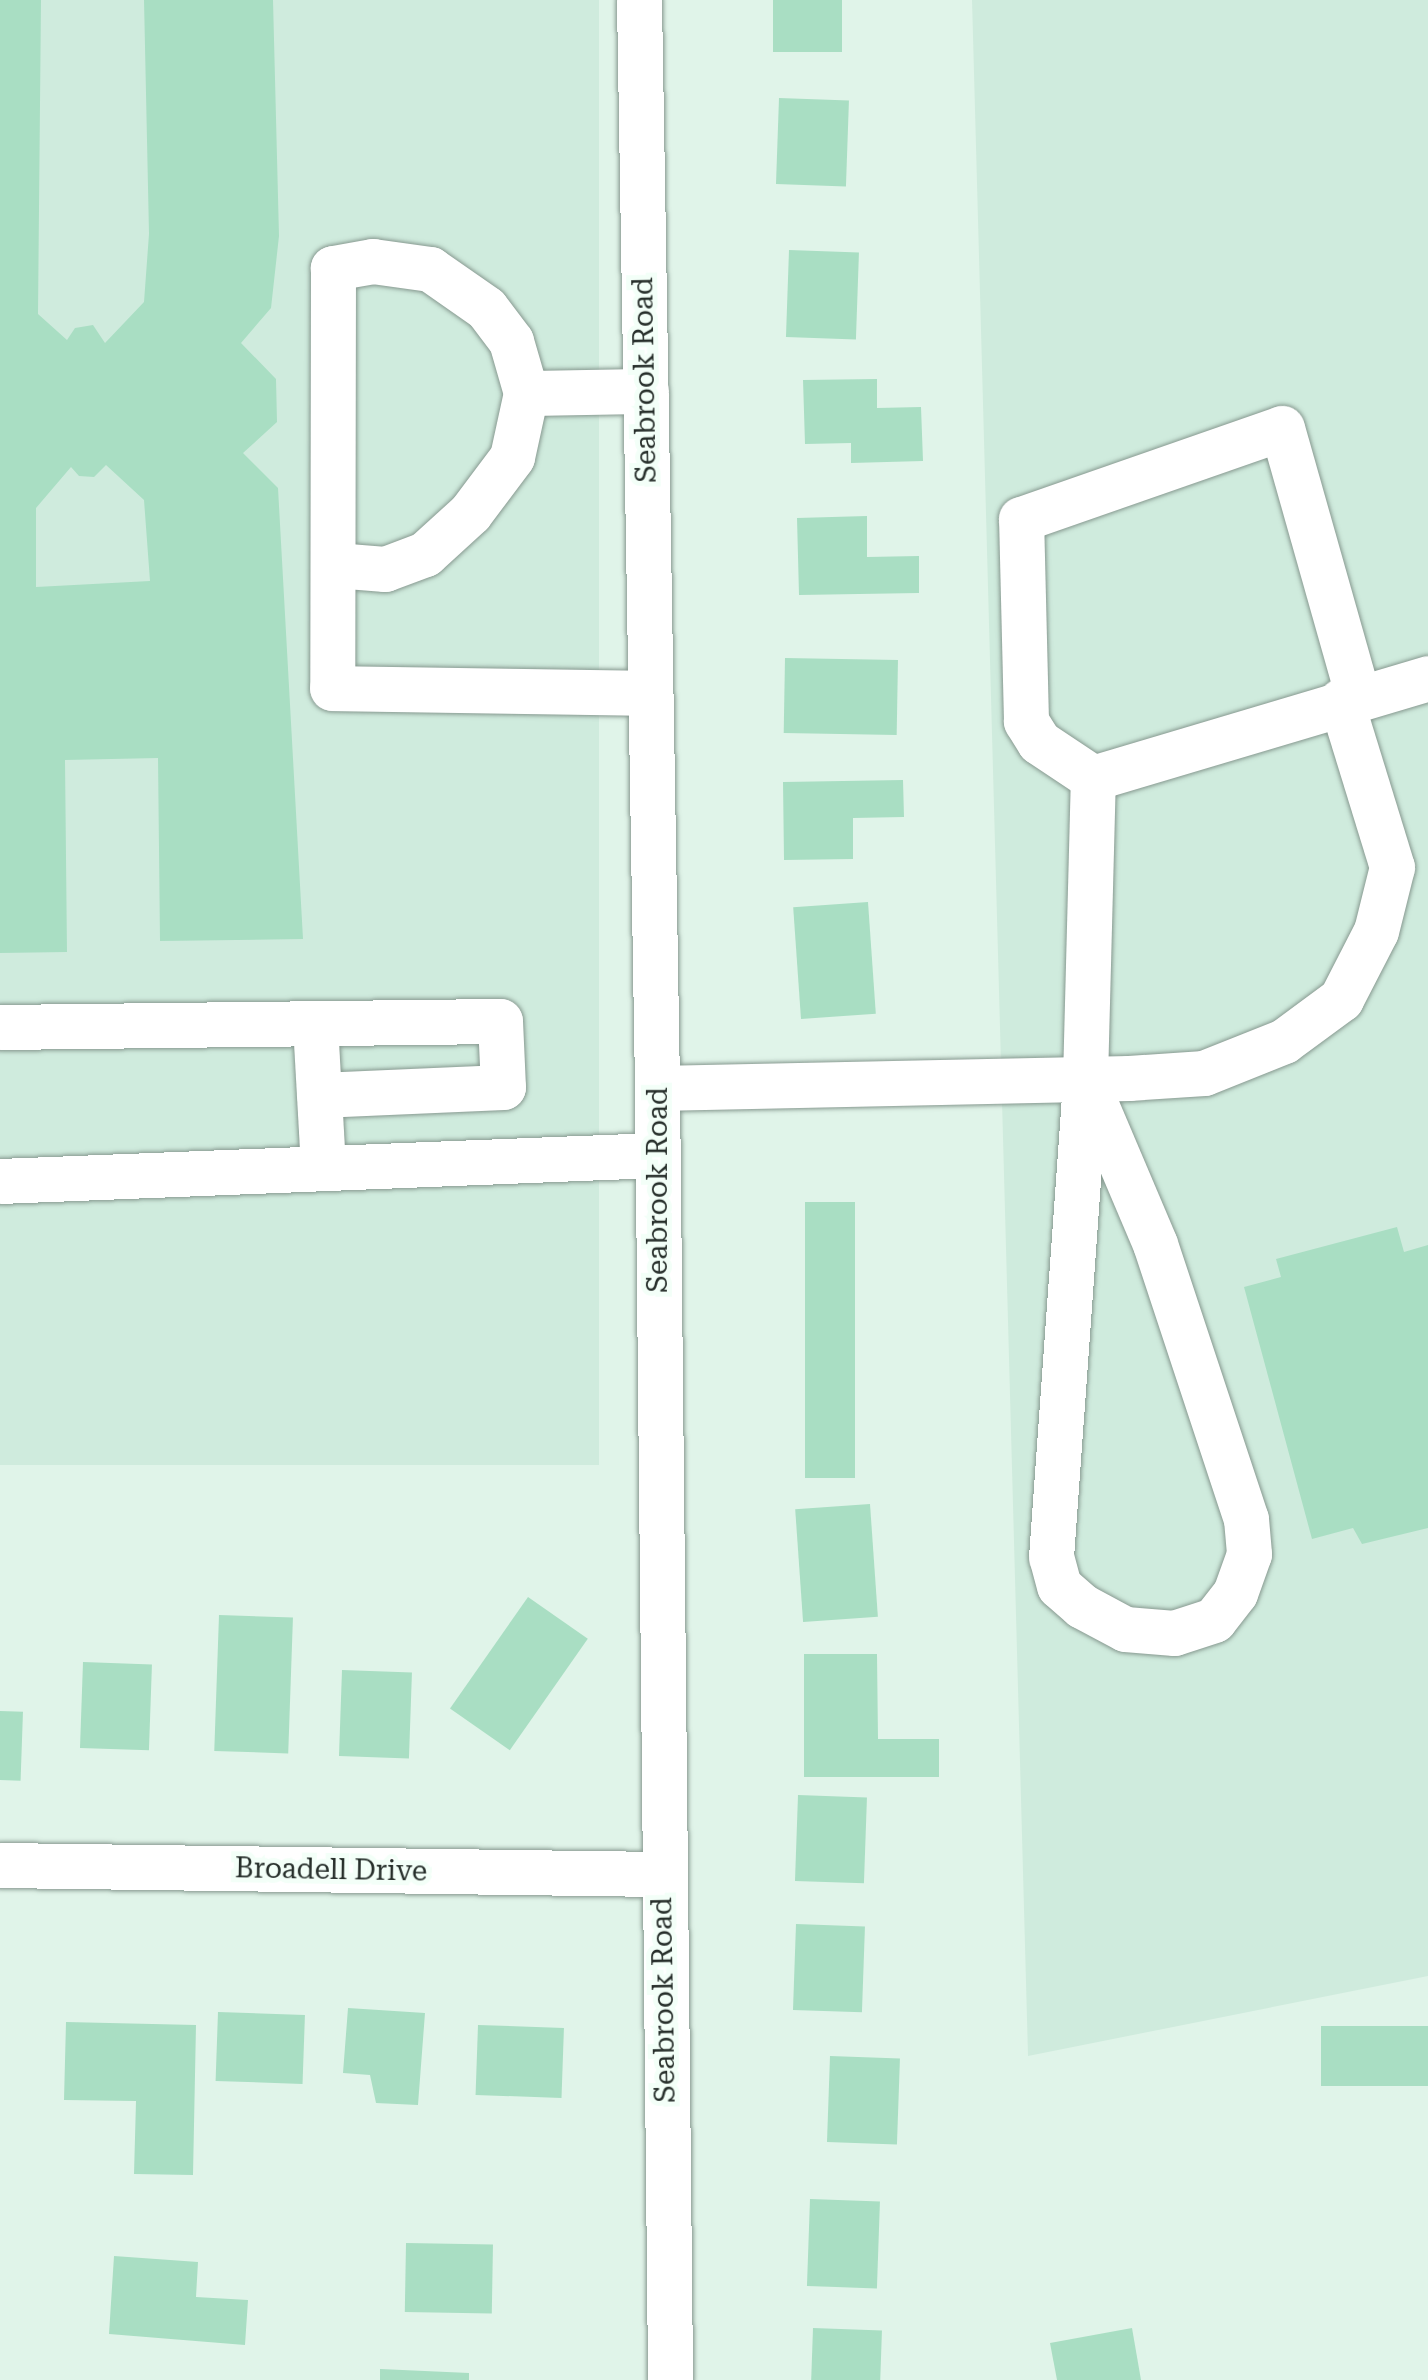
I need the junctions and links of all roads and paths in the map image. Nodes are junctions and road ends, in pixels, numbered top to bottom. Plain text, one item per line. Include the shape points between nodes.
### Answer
1 (639, 0) edge
2 (646, 391) junction
3 (526, 393) junction
4 (335, 565) junction
5 (1428, 678) edge
6 (650, 693) junction
7 (1349, 699) junction
8 (1093, 778) junction
9 (315, 1024) junction
10 (0, 1027) edge
11 (1085, 1079) junction
12 (657, 1088) junction
13 (319, 1095) junction
14 (658, 1155) junction
15 (323, 1168) junction
16 (0, 1180) edge
17 (0, 1865) edge
18 (662, 1874) junction
19 (670, 2380) edge

1 - 2 street, Seabrook Road
2 - 3 street
2 - 6 street, Seabrook Road
3 - 4 street via 512,457 470,513 425,554 385,570
3 - 4 street via 511,342 486,308 430,268 372,260 334,268
4 - 6 street via 332,688
5 - 7 street
6 - 12 street, Seabrook Road
7 - 8 street
7 - 8 street via 1282,428 1021,519 1026,720 1038,742
7 - 11 street via 1392,868 1376,931 1340,999 1284,1041 1204,1073
8 - 11 street
9 - 10 street
9 - 13 street
9 - 13 street via 500,1022 503,1087
11 - 11 street via 1051,1558 1058,1586 1082,1606 1125,1628 1174,1633 1214,1620 1235,1593 1249,1554 1246,1519 1155,1244
11 - 12 street
12 - 14 street, Seabrook Road
13 - 15 street
14 - 15 street
14 - 18 street, Seabrook Road
15 - 16 street
17 - 18 street, Broadell Drive
18 - 19 street, Seabrook Road

